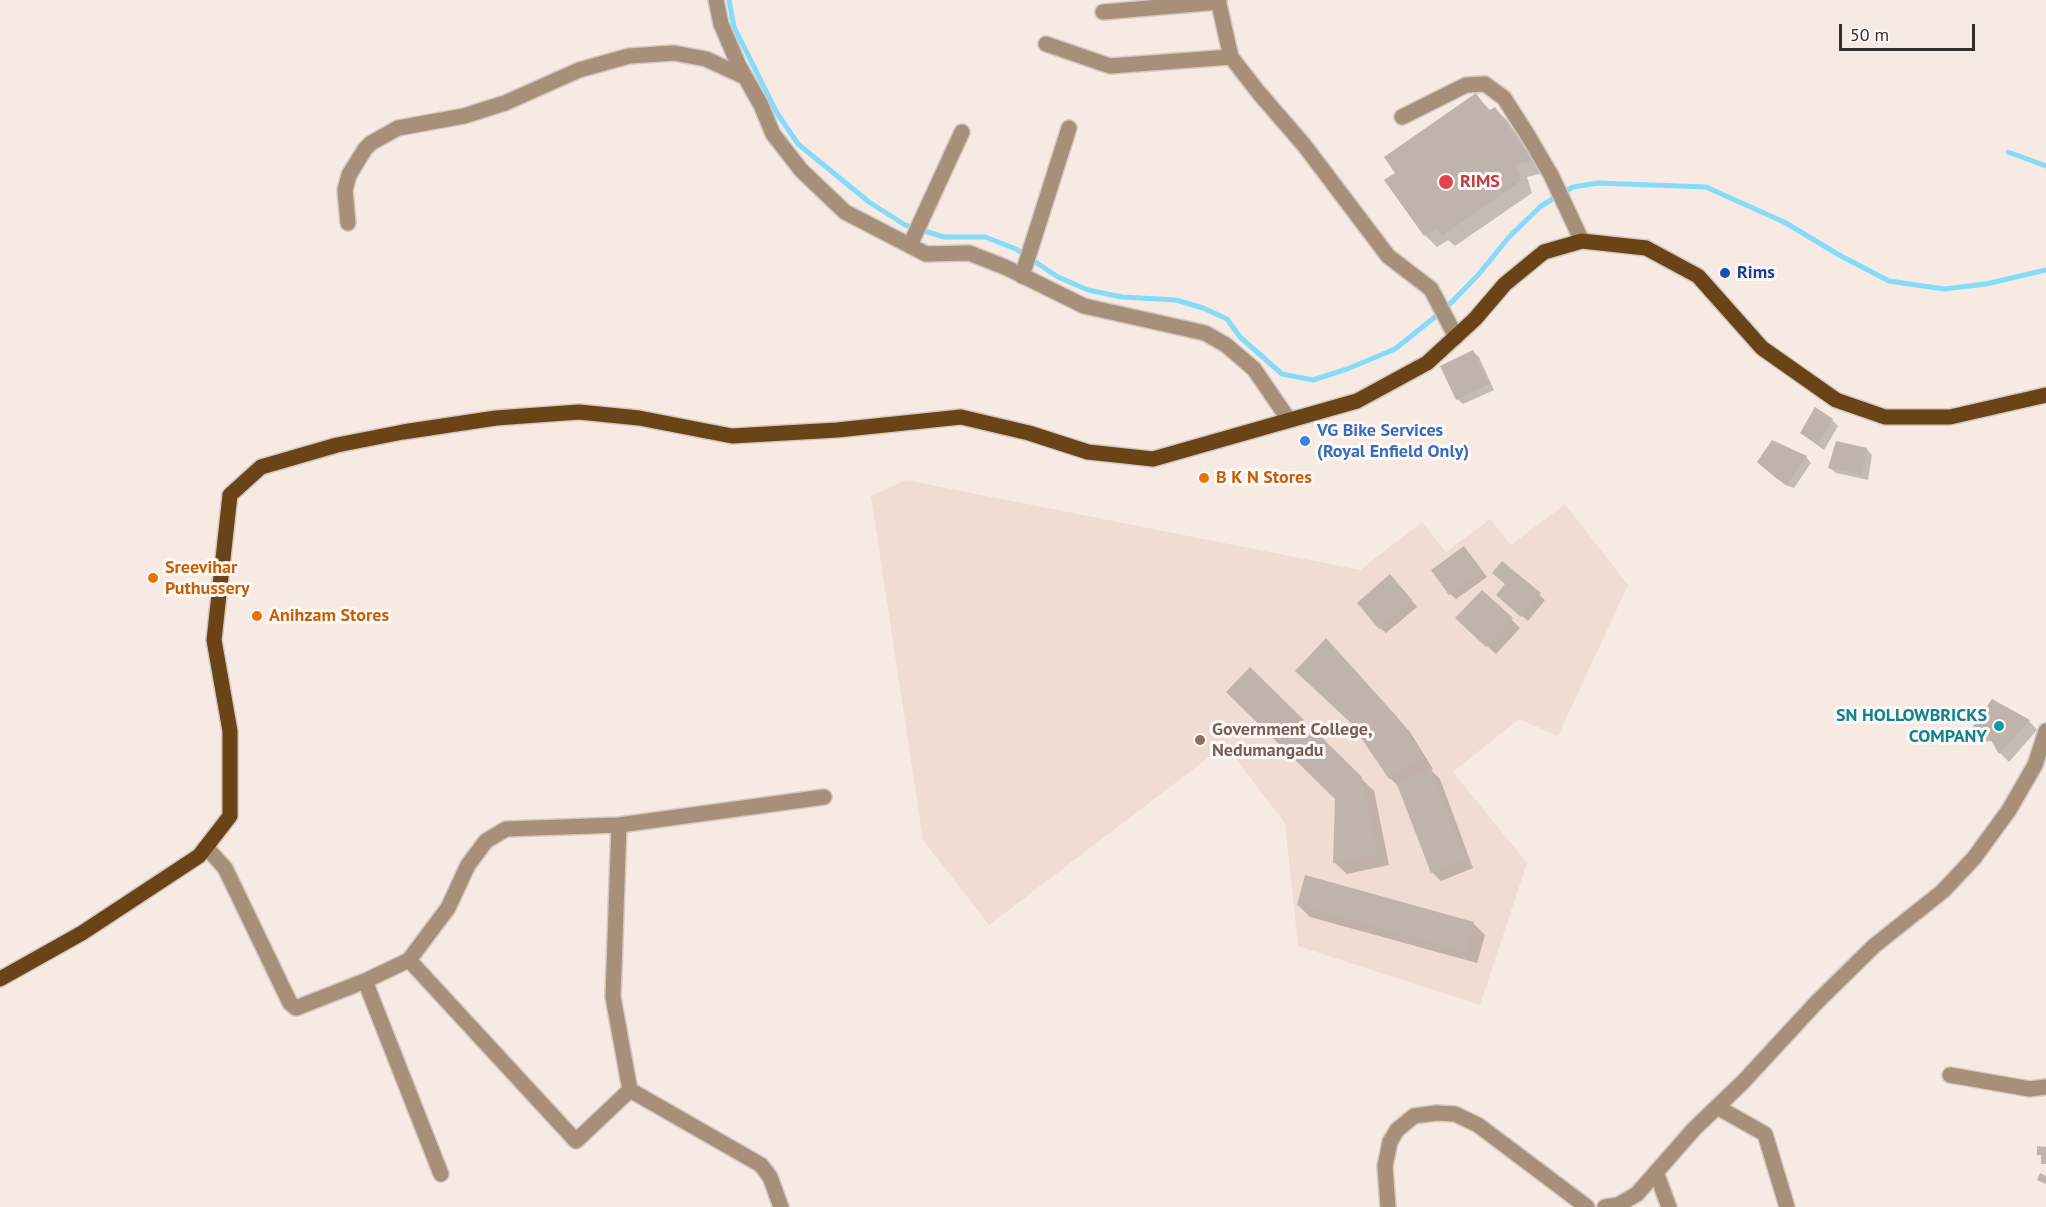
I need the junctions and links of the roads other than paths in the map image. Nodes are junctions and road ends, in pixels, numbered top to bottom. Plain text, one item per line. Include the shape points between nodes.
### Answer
1 (716, 0) edge
2 (1218, 1) edge
3 (1103, 12) dead end
4 (1046, 44) dead end
5 (1231, 57) junction
6 (745, 77) junction
7 (1402, 117) dead end
8 (1069, 128) dead end
9 (962, 132) dead end
10 (348, 223) dead end
11 (1582, 241) junction
12 (910, 245) junction
13 (1022, 276) junction
14 (1456, 337) junction
15 (2046, 395) edge
16 (1289, 420) junction
17 (2046, 731) edge
18 (824, 797) dead end
19 (619, 825) junction
20 (206, 847) junction
21 (409, 960) junction
22 (0, 978) edge
23 (365, 981) junction
24 (1950, 1075) dead end
25 (2046, 1087) edge
26 (630, 1090) junction
27 (1717, 1107) junction
28 (1656, 1173) junction
29 (441, 1174) dead end
30 (781, 1207) edge
31 (1389, 1207) edge
32 (1587, 1207) edge
33 (1605, 1207) edge
34 (1670, 1207) edge
35 (1787, 1207) edge

1 - 6 street via 721,24
2 - 3 street
2 - 5 street
4 - 5 street via 1110,66
5 - 14 street via 1388,256 1431,289
6 - 10 street via 706,59 674,53 629,56 579,70 505,103 464,116 398,128 371,143 349,175 345,190
6 - 12 street via 773,134 801,170 845,212
7 - 11 street via 1466,85 1485,84 1504,98 1551,175
8 - 13 street
9 - 12 street
11 - 14 main road via 1544,252 1505,284
11 - 15 main road via 1646,248 1698,276 1762,348 1836,400 1885,417 1950,417
12 - 13 street via 926,254 969,253
13 - 16 street via 1084,306 1205,333 1254,369
14 - 16 main road via 1427,363 1357,401
16 - 20 main road via 1153,459 1088,452 1029,432 961,417 732,436 639,418 579,412 496,418 403,432 337,445 261,467 230,495 214,640 230,731 230,816
17 - 27 street via 2035,765 1974,858 1943,891 1874,946
18 - 19 street
19 - 21 street via 506,829 486,841 468,865 448,908
19 - 26 street via 613,998
20 - 22 main road via 199,856 82,933
20 - 23 street via 225,868 290,1003 296,1008
21 - 23 street
21 - 26 street via 576,1141
23 - 29 street
24 - 25 street via 2030,1089
26 - 30 street via 761,1165
27 - 28 street
27 - 35 street via 1765,1134
28 - 33 street via 1637,1194 1618,1205
28 - 34 street
31 - 32 street via 1385,1166 1390,1142 1414,1116 1436,1113 1455,1114 1478,1125

